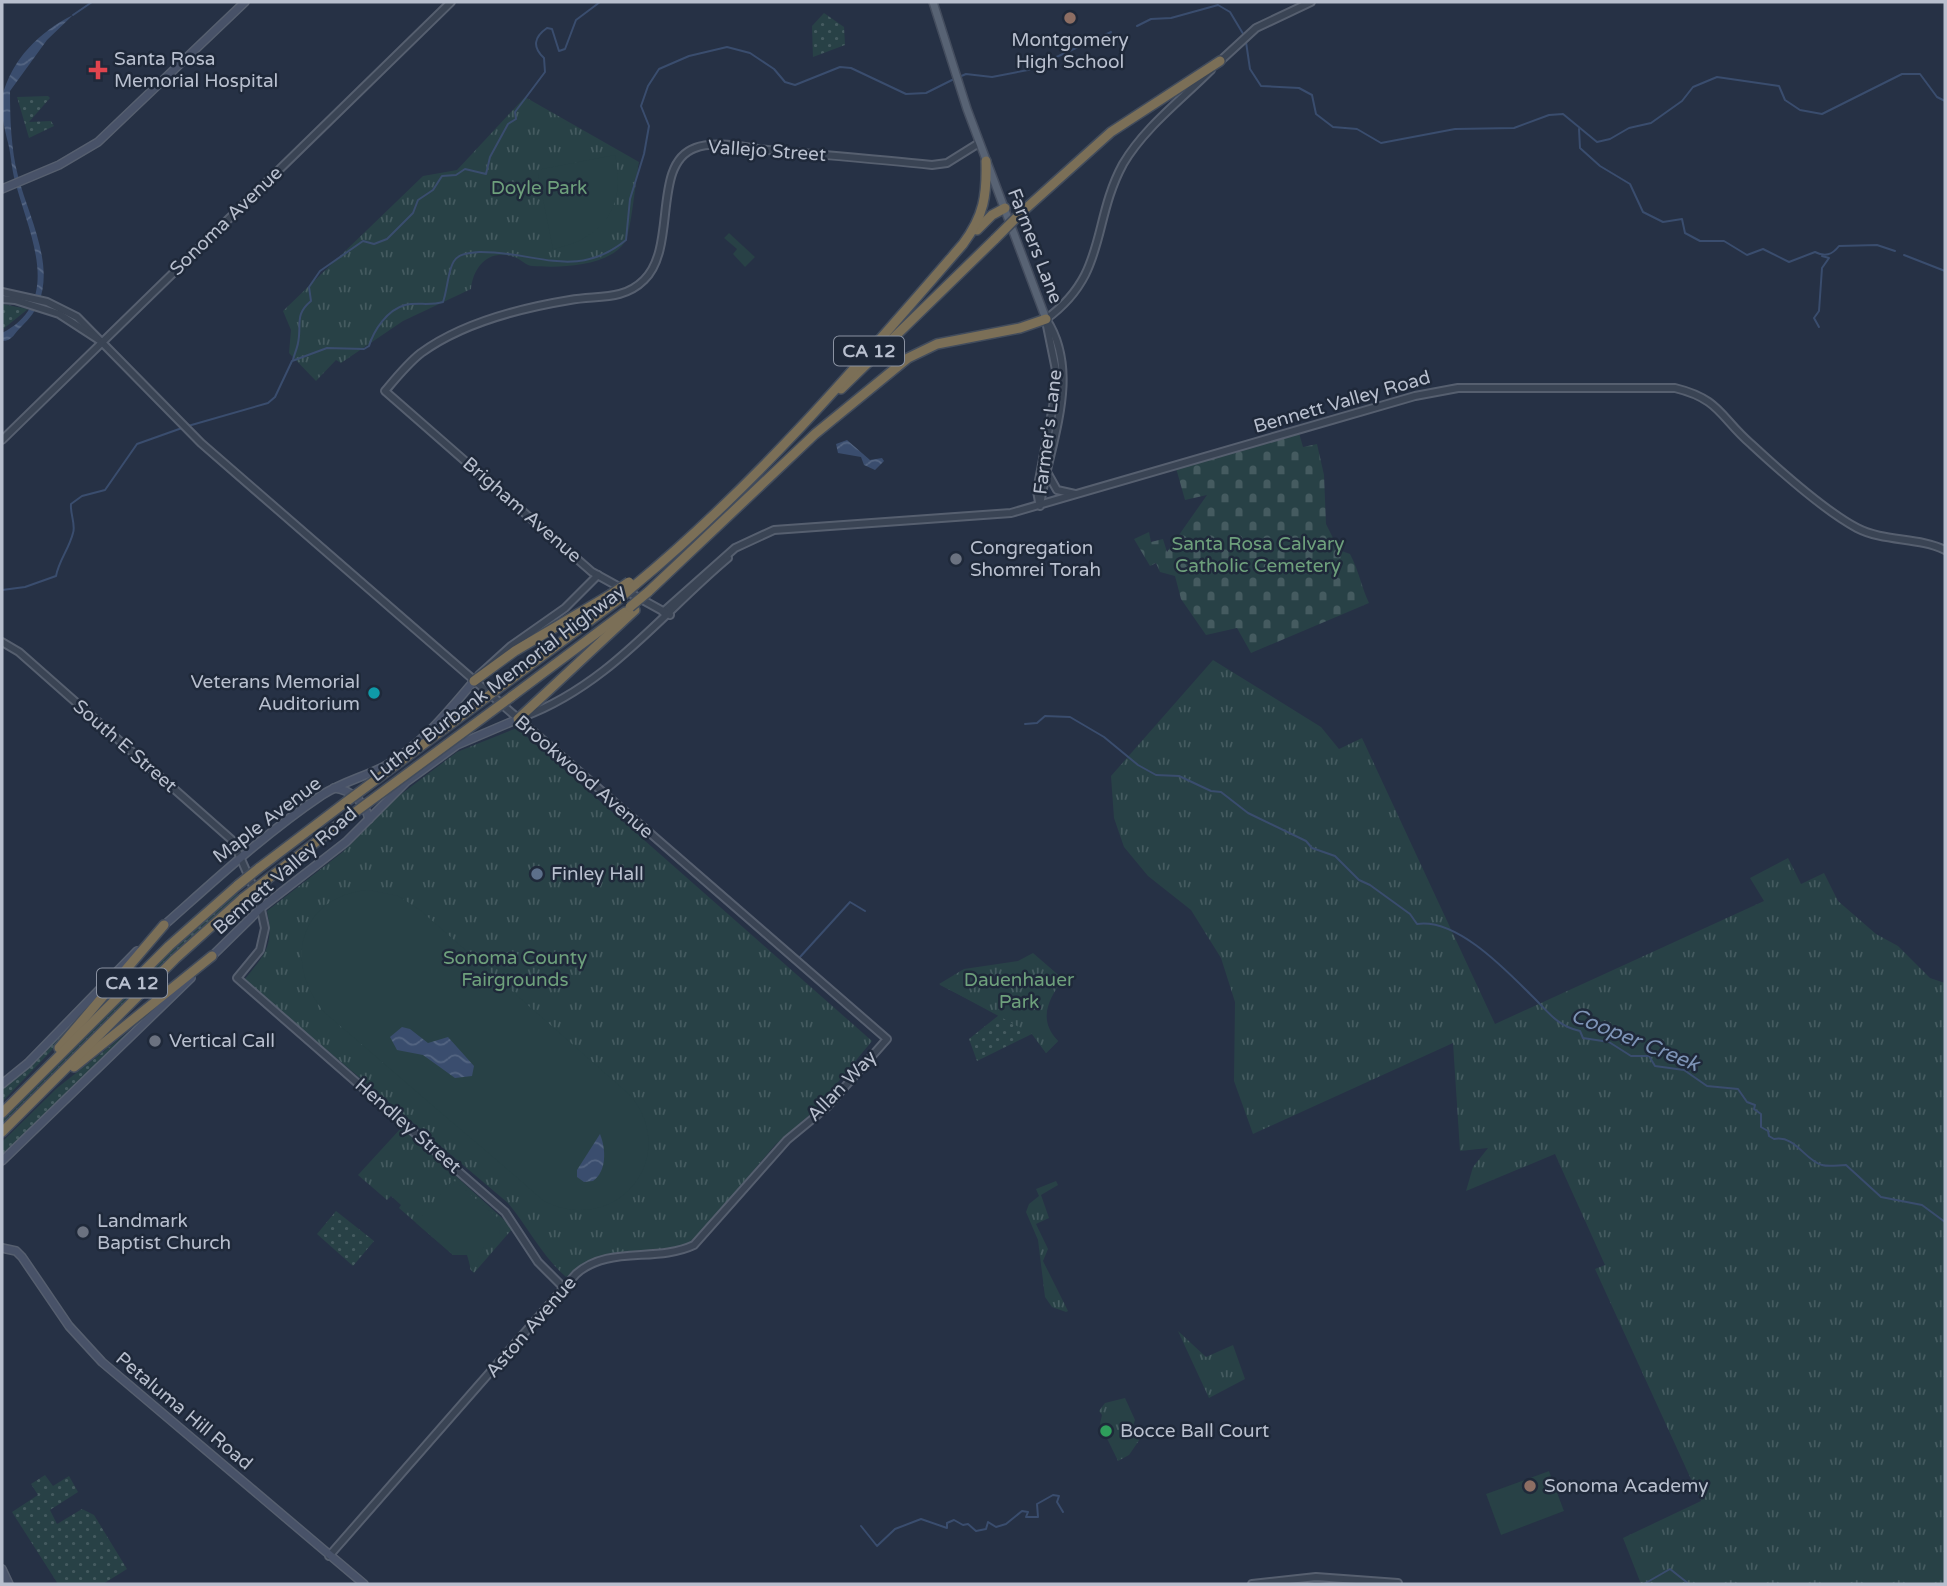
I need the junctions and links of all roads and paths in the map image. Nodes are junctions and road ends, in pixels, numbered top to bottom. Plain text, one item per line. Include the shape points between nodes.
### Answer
1 (245, 2) edge
2 (451, 2) edge
3 (933, 2) edge
4 (1311, 2) edge
5 (1220, 61) junction
6 (979, 143) junction
7 (986, 161) junction
8 (4, 188) edge
9 (1004, 208) junction
10 (963, 244) junction
11 (2, 292) edge
12 (17, 298) junction
13 (2, 299) edge
14 (1046, 319) junction
15 (100, 342) junction
16 (385, 391) joint
17 (2, 440) edge
18 (771, 455) junction
19 (1047, 467) junction
20 (1081, 494) junction
21 (1041, 506) junction
22 (1945, 550) edge
23 (598, 575) junction
24 (614, 597) junction
25 (633, 608) junction
26 (666, 614) junction
27 (2, 642) edge
28 (474, 681) junction
29 (517, 719) junction
30 (334, 788) junction
31 (369, 819) junction
32 (241, 857) junction
33 (261, 908) junction
34 (164, 925) junction
35 (212, 956) junction
36 (237, 978) joint
37 (887, 1039) joint
38 (2, 1084) edge
39 (30, 1085) junction
40 (42, 1092) junction
41 (2, 1113) edge
42 (798, 1131) joint
43 (2, 1132) edge
44 (2, 1161) edge
45 (2, 1248) edge
46 (564, 1289) junction
47 (329, 1556) junction
48 (2, 1569) edge
49 (1398, 1583) edge
50 (9, 1584) edge
51 (364, 1584) edge
52 (1252, 1584) edge

1 - 8 main road via 111,131 87,149
2 - 15 street, Sonoma Avenue
3 - 6 main road, Farmers Lane / CA 12
4 - 5 street via 1253,30
5 - 14 street via 1132,151 1110,193 1088,271 1068,300
5 - 18 highway, bridge via 1111,132
6 - 7 main road, Farmers Lane / CA 12
6 - 16 street, Vallejo Street via 947,163 932,165 725,146 692,149 675,165 660,254 639,285 620,295 568,300 482,322 428,349
7 - 9 main road, Farmers Lane / CA 12
7 - 10 highway, CA 12 via 983,212
9 - 10 highway
9 - 14 main road, Farmers Lane / CA 12
10 - 18 highway, CA 12
11 - 12 street, Brookwood Avenue
12 - 13 street, Brookwood Avenue
12 - 15 street, Brookwood Avenue via 77,317
14 - 19 street, Farmers Lane via 1060,355 1063,381
14 - 21 street, Farmer's Lane via 1058,380 1037,491
14 - 25 highway, Luther Burbank Memorial Highway / CA 12, bridge via 937,344 908,358 815,434
15 - 17 street, Sonoma Avenue
15 - 28 street, Brookwood Avenue via 177,421
16 - 23 street, Brigham Avenue
18 - 24 highway, Luther Burbank Memorial Highway / CA 12, bridge
19 - 20 street via 1055,488
19 - 21 street, Farmers Lane
20 - 21 street, Bennett Valley Road
20 - 22 street, Bennett Valley Road via 1441,389 1675,388 1704,397 1778,468 1856,528
21 - 26 street, Bennett Valley Road via 976,517 784,528 749,541
23 - 26 street, Brigham Avenue
23 - 28 street, Maple Avenue via 565,608 493,660
24 - 28 highway via 522,647
24 - 39 highway, Luther Burbank Memorial Highway / CA 12, bridge via 238,885 169,946
25 - 29 highway
25 - 40 highway, Luther Burbank Memorial Highway / CA 12, bridge via 243,898
26 - 29 street, Bennett Valley Road via 595,678
27 - 32 street, South E Street via 200,809 231,838
28 - 29 street, Brookwood Avenue
28 - 30 main road, Maple Avenue via 439,723 388,764
29 - 31 main road, Bennett Valley Road via 447,751 397,789
29 - 37 street, Brookwood Avenue
30 - 31 main road via 351,792
30 - 32 main road, Maple Avenue
31 - 33 main road, Bennett Valley Road via 340,848
32 - 33 street, South E Street
32 - 34 main road, Maple Avenue
33 - 35 main road, Bennett Valley Road
33 - 36 street, South E Street via 264,941
34 - 38 main road, Maple Avenue
34 - 39 highway
35 - 40 highway
35 - 44 main road, Bennett Valley Road
36 - 46 street, Hendley Street via 505,1212 538,1262
37 - 42 street, Allan Way via 827,1107
39 - 41 highway, Luther Burbank Memorial Highway / CA 12
40 - 43 highway, Luther Burbank Memorial Highway / CA 12
42 - 46 street, Aston Avenue via 694,1245 673,1254 596,1261
45 - 47 main road, Petaluma Hill Road via 22,1257 69,1326 102,1362
46 - 47 street, Aston Avenue
47 - 51 main road, Petaluma Hill Road
48 - 50 main road
49 - 52 street via 1316,1577

